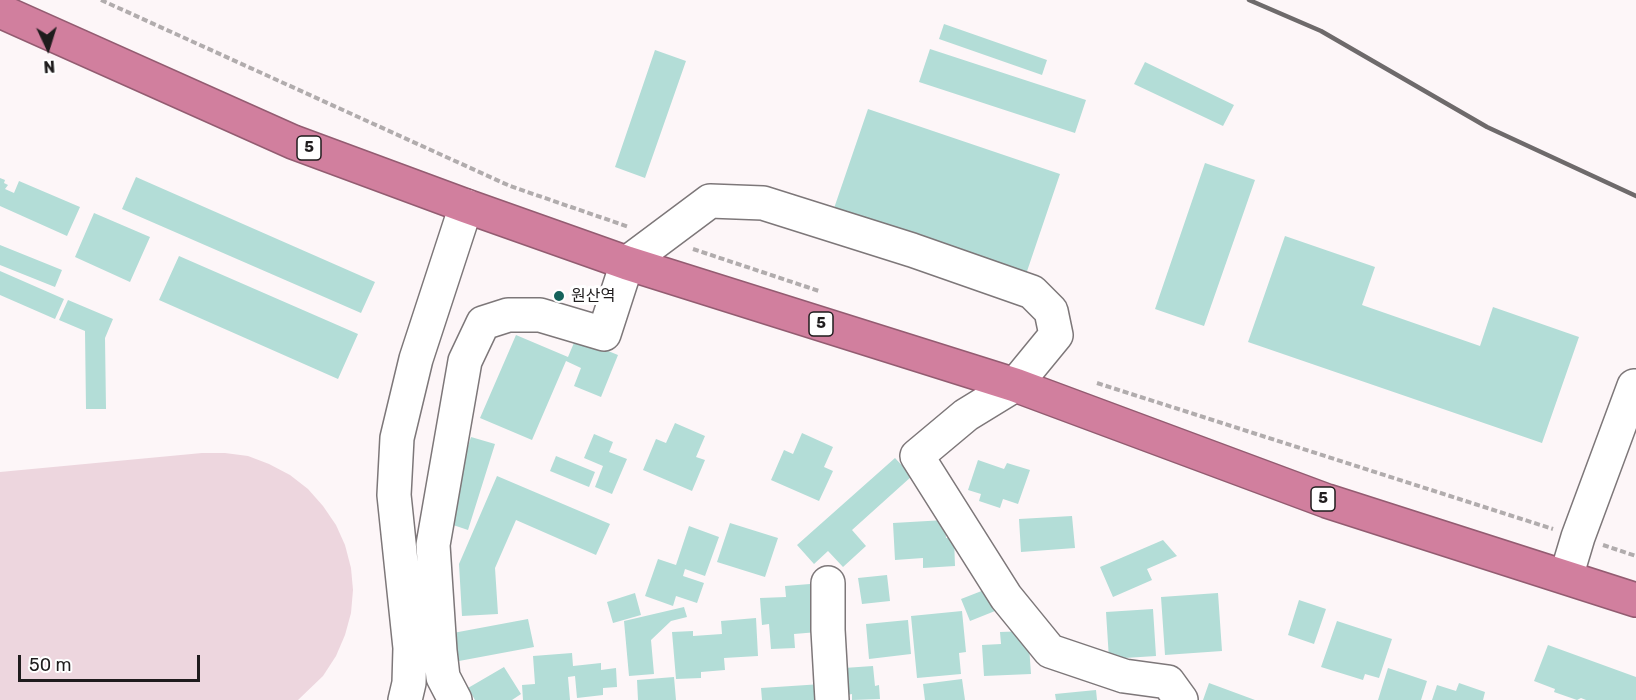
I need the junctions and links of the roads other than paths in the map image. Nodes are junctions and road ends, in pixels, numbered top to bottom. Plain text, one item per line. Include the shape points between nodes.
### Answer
1 (0, 11) edge
2 (466, 206) junction
3 (627, 263) junction
4 (1016, 384) junction
5 (1634, 386) dead end
6 (1566, 577) junction
7 (828, 583) dead end
8 (1636, 600) edge
9 (405, 700) edge
10 (455, 700) edge
11 (832, 700) edge
12 (1181, 700) edge

1 - 2 highway, 5 via 293,142
2 - 3 highway, 5
2 - 9 street via 416,359 397,438 394,495 410,648
3 - 4 highway, 5
3 - 4 street via 710,201 763,203 1032,292 1051,311 1056,335
3 - 10 street via 604,334 540,315 508,315 483,323 465,361 433,545 443,677
4 - 6 highway, 5 via 1328,501
4 - 12 street via 966,416 917,456 1006,597 1050,651 1124,676 1168,682
5 - 6 street
6 - 8 highway, 5
7 - 11 street

